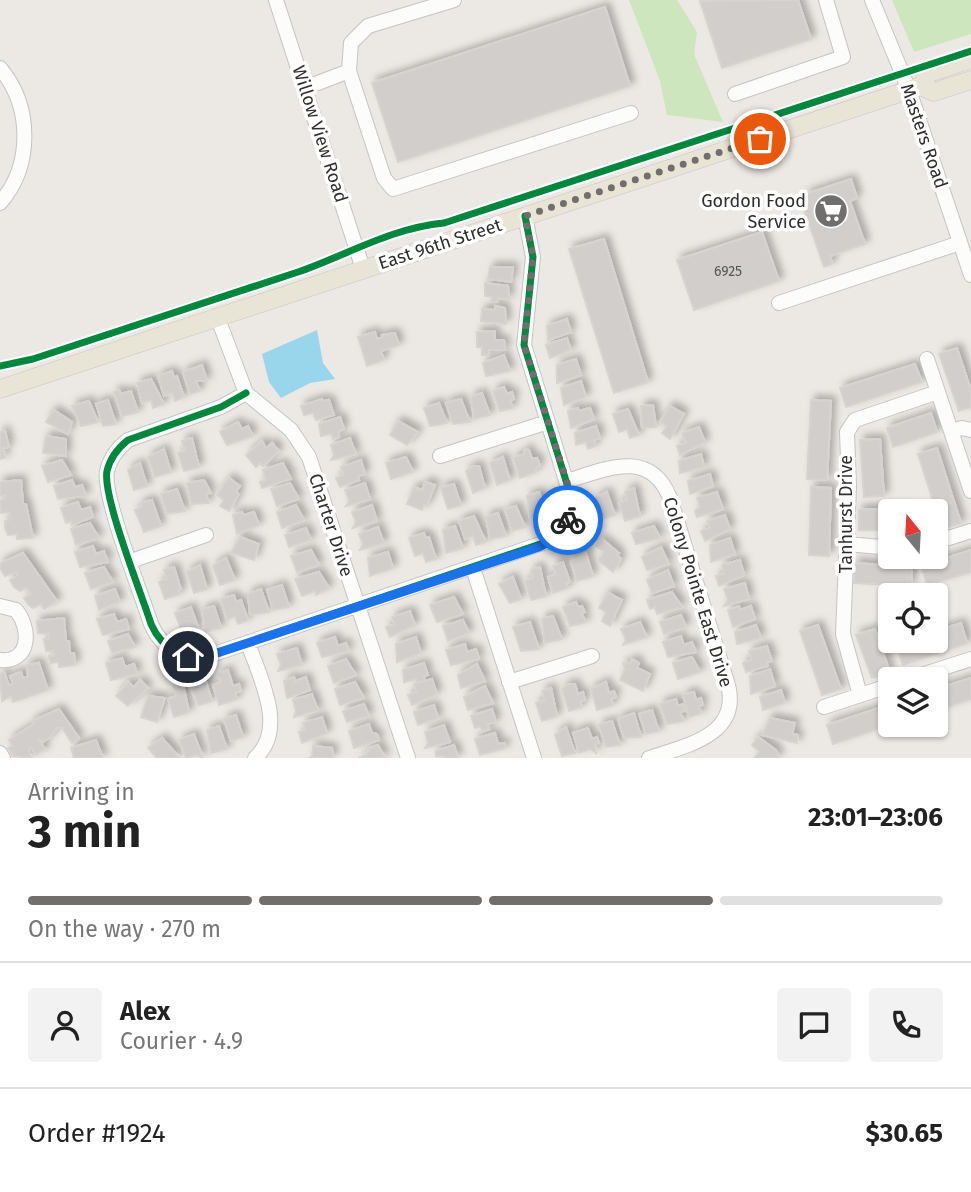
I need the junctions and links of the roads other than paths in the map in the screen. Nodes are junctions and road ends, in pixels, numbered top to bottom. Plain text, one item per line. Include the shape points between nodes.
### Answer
1 (276, 0) edge
2 (453, 0) edge
3 (826, 0) edge
4 (872, 0) edge
5 (971, 59) edge
6 (0, 68) edge
7 (349, 71) junction
8 (971, 80) edge
9 (305, 88) junction
10 (915, 88) junction
11 (735, 94) dead end
12 (631, 113) dead end
13 (0, 203) edge
14 (525, 216) junction
15 (960, 243) junction
16 (363, 269) junction
17 (971, 275) edge
18 (779, 303) dead end
19 (217, 316) junction
20 (928, 359) dead end
21 (0, 388) edge
22 (938, 392) junction
23 (246, 393) junction
24 (548, 422) junction
25 (964, 427) edge
26 (440, 456) dead end
27 (567, 481) junction
28 (971, 491) edge
29 (971, 531) edge
30 (206, 535) dead end
31 (948, 538) edge
32 (847, 544) junction
33 (878, 547) edge
34 (131, 561) junction
35 (473, 568) junction
36 (0, 606) edge
37 (358, 607) junction
38 (248, 643) junction
39 (593, 656) dead end
40 (971, 659) edge
41 (9, 661) edge
42 (946, 667) edge
43 (509, 682) junction
44 (878, 689) edge
45 (860, 695) junction
46 (824, 707) dead end
47 (0, 753) edge
48 (3, 758) edge
49 (255, 758) edge
50 (408, 758) edge
51 (534, 758) edge
52 (649, 758) edge

1 - 9 street, Willow View Road
2 - 7 street via 368,26 351,43
3 - 11 street via 843,57
4 - 10 street, Masters Road
5 - 10 main road, East 96th Street via 929,73
6 - 13 street via 19,100 25,141 18,172
7 - 9 street
7 - 12 street via 384,178 393,189
8 - 10 main road, East 96th Street via 934,92
9 - 16 street, Willow View Road
10 - 14 main road, East 96th Street
10 - 15 street, Masters Road
14 - 16 main road, East 96th Street
14 - 24 street via 533,257 524,345
15 - 17 street, Masters Road
15 - 18 street
16 - 19 main road, East 96th Street
19 - 21 main road, East 96th Street
19 - 23 street, Charter Drive
20 - 22 street
22 - 25 street
22 - 32 street, Tanhurst Drive via 859,419 848,428
23 - 34 street via 221,408 139,435 118,450 108,467 107,487
23 - 37 street, Charter Drive via 291,430 305,449
24 - 26 street
24 - 27 street
25 - 28 street
27 - 35 street via 571,506 552,540
27 - 52 street, Colony Pointe East Drive via 624,466 642,468 664,486 729,685 725,719 702,740
29 - 31 street
30 - 34 street
32 - 33 street
32 - 45 street, Tanhurst Drive via 843,634
34 - 38 street via 154,631 171,649 196,657
35 - 37 street
35 - 43 street
36 - 41 street via 19,613 26,631 28,649
37 - 38 street
37 - 50 street, Charter Drive
38 - 49 street via 271,719 266,743
39 - 43 street
40 - 42 street
43 - 51 street
44 - 45 street
45 - 46 street
47 - 48 street

